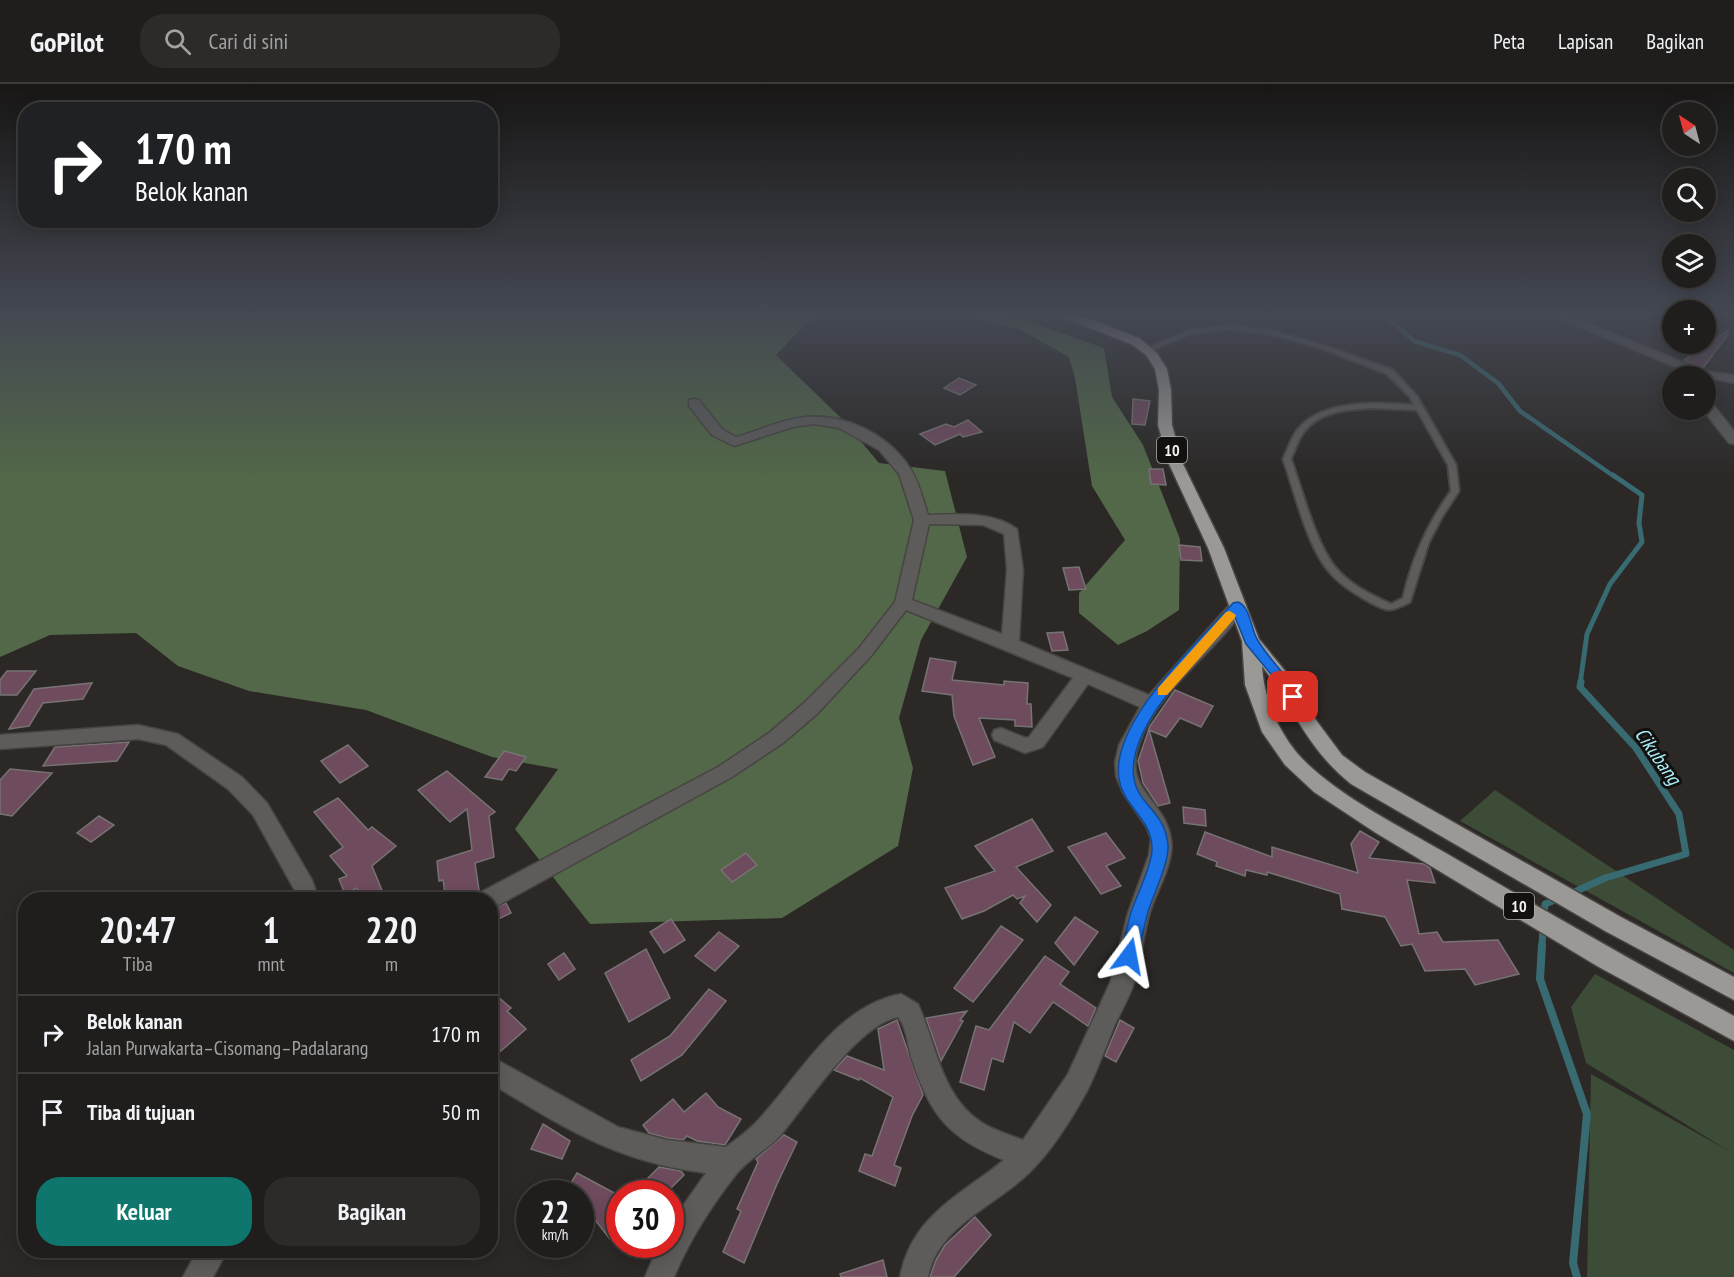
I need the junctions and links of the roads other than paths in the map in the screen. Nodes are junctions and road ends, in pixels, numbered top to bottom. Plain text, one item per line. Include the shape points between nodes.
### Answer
1 (1160, 368) edge
2 (1378, 368) edge
3 (1716, 377) edge
4 (1734, 379) edge
5 (694, 403) dead end
6 (1419, 408) junction
7 (1716, 418) edge
8 (1734, 440) edge
9 (922, 520) junction
10 (903, 603) junction
11 (1238, 606) junction
12 (1251, 641) junction
13 (1010, 644) junction
14 (1083, 677) junction
15 (1152, 704) junction
16 (1001, 735) dead end
17 (0, 742) edge
18 (306, 892) edge
19 (498, 894) edge
20 (1734, 989) edge
21 (1734, 1029) edge
22 (498, 1073) edge
23 (1026, 1155) junction
24 (730, 1161) junction
25 (209, 1258) edge
26 (197, 1277) edge
27 (659, 1277) edge
28 (914, 1277) edge

1 - 11 highway, 10 via 1165,390 1165,425 1176,464 1216,548
2 - 6 lane via 1390,372
3 - 4 street
5 - 9 street via 717,432 734,442 801,421 833,422 878,440 904,469
6 - 6 lane via 1452,465 1455,491 1425,538 1407,600 1391,608 1368,597 1332,570 1287,459 1302,428 1333,410 1374,405
7 - 8 street
9 - 10 street
9 - 13 street via 957,518 1003,525 1012,532 1015,570
10 - 13 street
10 - 19 street via 865,652 776,738 725,772
11 - 12 highway, 10
11 - 15 street
12 - 20 highway, 10 via 1285,683 1300,712 1335,760 1358,778
12 - 21 highway, 10 via 1254,686 1271,732 1292,760 1321,786 1605,958
13 - 14 street
14 - 15 street
14 - 16 street via 1036,742 1025,746
15 - 23 street via 1129,745 1125,763 1131,792 1157,826 1160,849 1138,915 1124,977 1077,1082 1043,1136
17 - 18 street via 138,732 171,739 235,783 260,809
22 - 24 street via 630,1145
23 - 24 street via 968,1129 957,1119 931,1079 910,1012 893,1004 883,1007 845,1038 767,1129
23 - 28 street via 1013,1170 933,1234 919,1257
24 - 27 street via 674,1243
25 - 26 street

